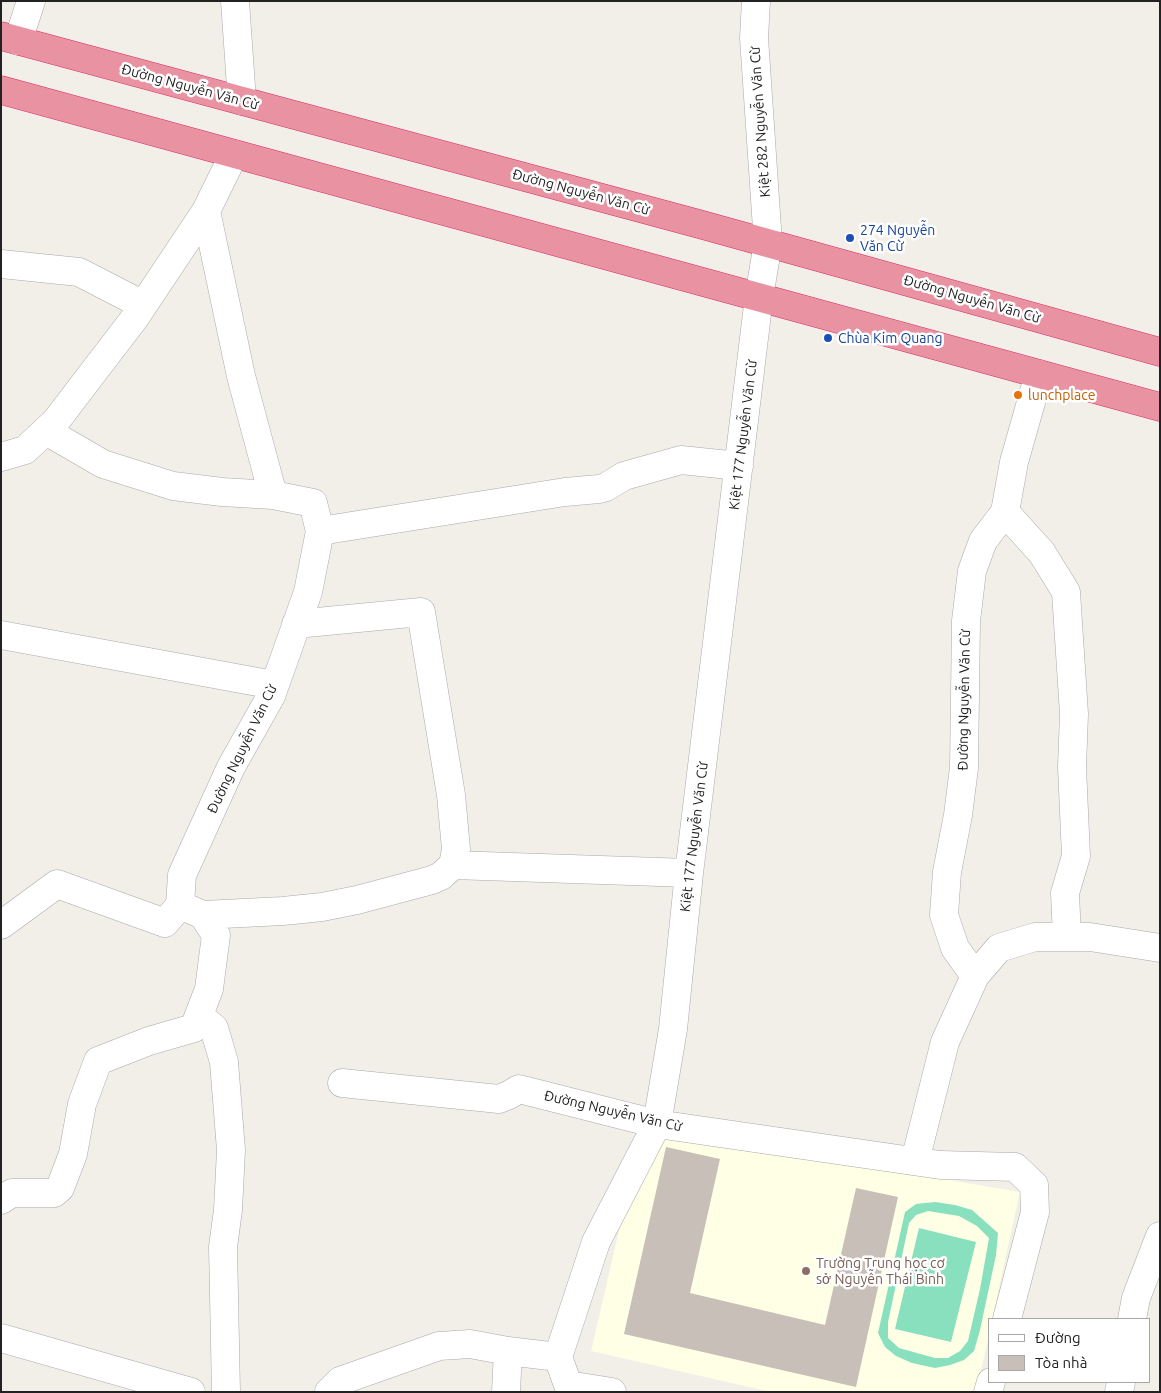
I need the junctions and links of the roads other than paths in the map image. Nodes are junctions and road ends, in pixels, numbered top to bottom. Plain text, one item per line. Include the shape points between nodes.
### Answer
1 (31, 1) edge
2 (235, 1) edge
3 (756, 1) edge
4 (10, 38) edge
5 (1, 90) edge
6 (242, 101) junction
7 (234, 154) junction
8 (206, 212) junction
9 (768, 243) junction
10 (1, 264) edge
11 (759, 297) junction
12 (143, 305) junction
13 (1160, 352) edge
14 (1039, 374) junction
15 (1160, 407) edge
16 (46, 431) junction
17 (13, 454) edge
18 (739, 466) junction
19 (273, 495) junction
20 (1005, 512) junction
21 (320, 531) junction
22 (296, 624) junction
23 (1, 635) edge
24 (274, 685) junction
25 (454, 865) junction
26 (689, 873) junction
27 (192, 910) junction
28 (1, 925) edge
29 (1067, 937) junction
30 (1160, 948) edge
31 (975, 976) junction
32 (198, 1016) junction
33 (342, 1083) dead end
34 (657, 1124) junction
35 (915, 1161) junction
36 (1, 1200) edge
37 (1160, 1236) edge
38 (1007, 1318) edge
39 (1132, 1318) edge
40 (1, 1338) edge
41 (508, 1351) junction
42 (558, 1357) junction
43 (191, 1392) edge
44 (226, 1392) edge
45 (329, 1392) edge
46 (506, 1392) edge
47 (612, 1392) edge

1 - 4 street
2 - 6 street
3 - 9 street, Kiệt 282 Nguyễn Văn Cừ via 754,38
4 - 6 highway, Đường Nguyễn Văn Cừ
5 - 7 highway
6 - 9 highway, Đường Nguyễn Văn Cừ
7 - 8 street
7 - 11 highway
8 - 12 street
8 - 19 street via 241,376
9 - 11 street, Kiệt 282 Nguyễn Văn Cừ
9 - 13 highway, Đường Nguyễn Văn Cừ
10 - 12 street via 79,272
11 - 14 highway
11 - 18 street, Kiệt 177 Nguyễn Văn Cừ
12 - 16 street
14 - 15 highway
14 - 20 street via 1014,462
16 - 17 street
16 - 19 street, Đường Nguyễn Văn Cừ via 103,464 173,486
18 - 21 street via 681,460 624,476 599,489
18 - 26 street, Kiệt 177 Nguyễn Văn Cừ
19 - 21 street, Đường Nguyễn Văn Cừ via 313,503
20 - 29 street via 1042,553 1066,592 1074,714 1072,767 1076,856 1066,893
20 - 31 street, Đường Nguyễn Văn Cừ via 983,541 972,571 966,621 964,768 946,872 944,915 955,948
21 - 22 street, Đường Nguyễn Văn Cừ via 308,592
22 - 24 street, Đường Nguyễn Văn Cừ
22 - 25 street via 421,612 452,796
23 - 24 street
24 - 27 street, Đường Nguyễn Văn Cừ via 231,767 182,874
25 - 26 street
25 - 27 street via 432,880 322,907 283,911
26 - 34 street, Kiệt 177 Nguyễn Văn Cừ via 673,1029
27 - 28 street via 165,922 57,884
27 - 32 street via 216,935 209,989
29 - 30 street via 1090,937
29 - 31 street via 1035,937 999,948
31 - 35 street via 945,1042
32 - 36 street via 194,1028 98,1061 82,1104 72,1154 60,1188 54,1192 12,1193
32 - 44 street via 214,1028 224,1062 231,1150 223,1247
33 - 34 street, Đường Nguyễn Văn Cừ via 499,1099 519,1089
34 - 35 street, Đường Nguyễn Văn Cừ
34 - 42 street, Kiệt 177 Nguyễn Văn Cừ via 596,1242
35 - 38 street, Đường Nguyễn Văn Cừ via 1015,1167 1034,1185 1035,1212
37 - 39 street via 1136,1298
40 - 43 street
41 - 42 street
41 - 45 street via 470,1344 439,1346 340,1381
41 - 46 street
42 - 47 street via 568,1385

